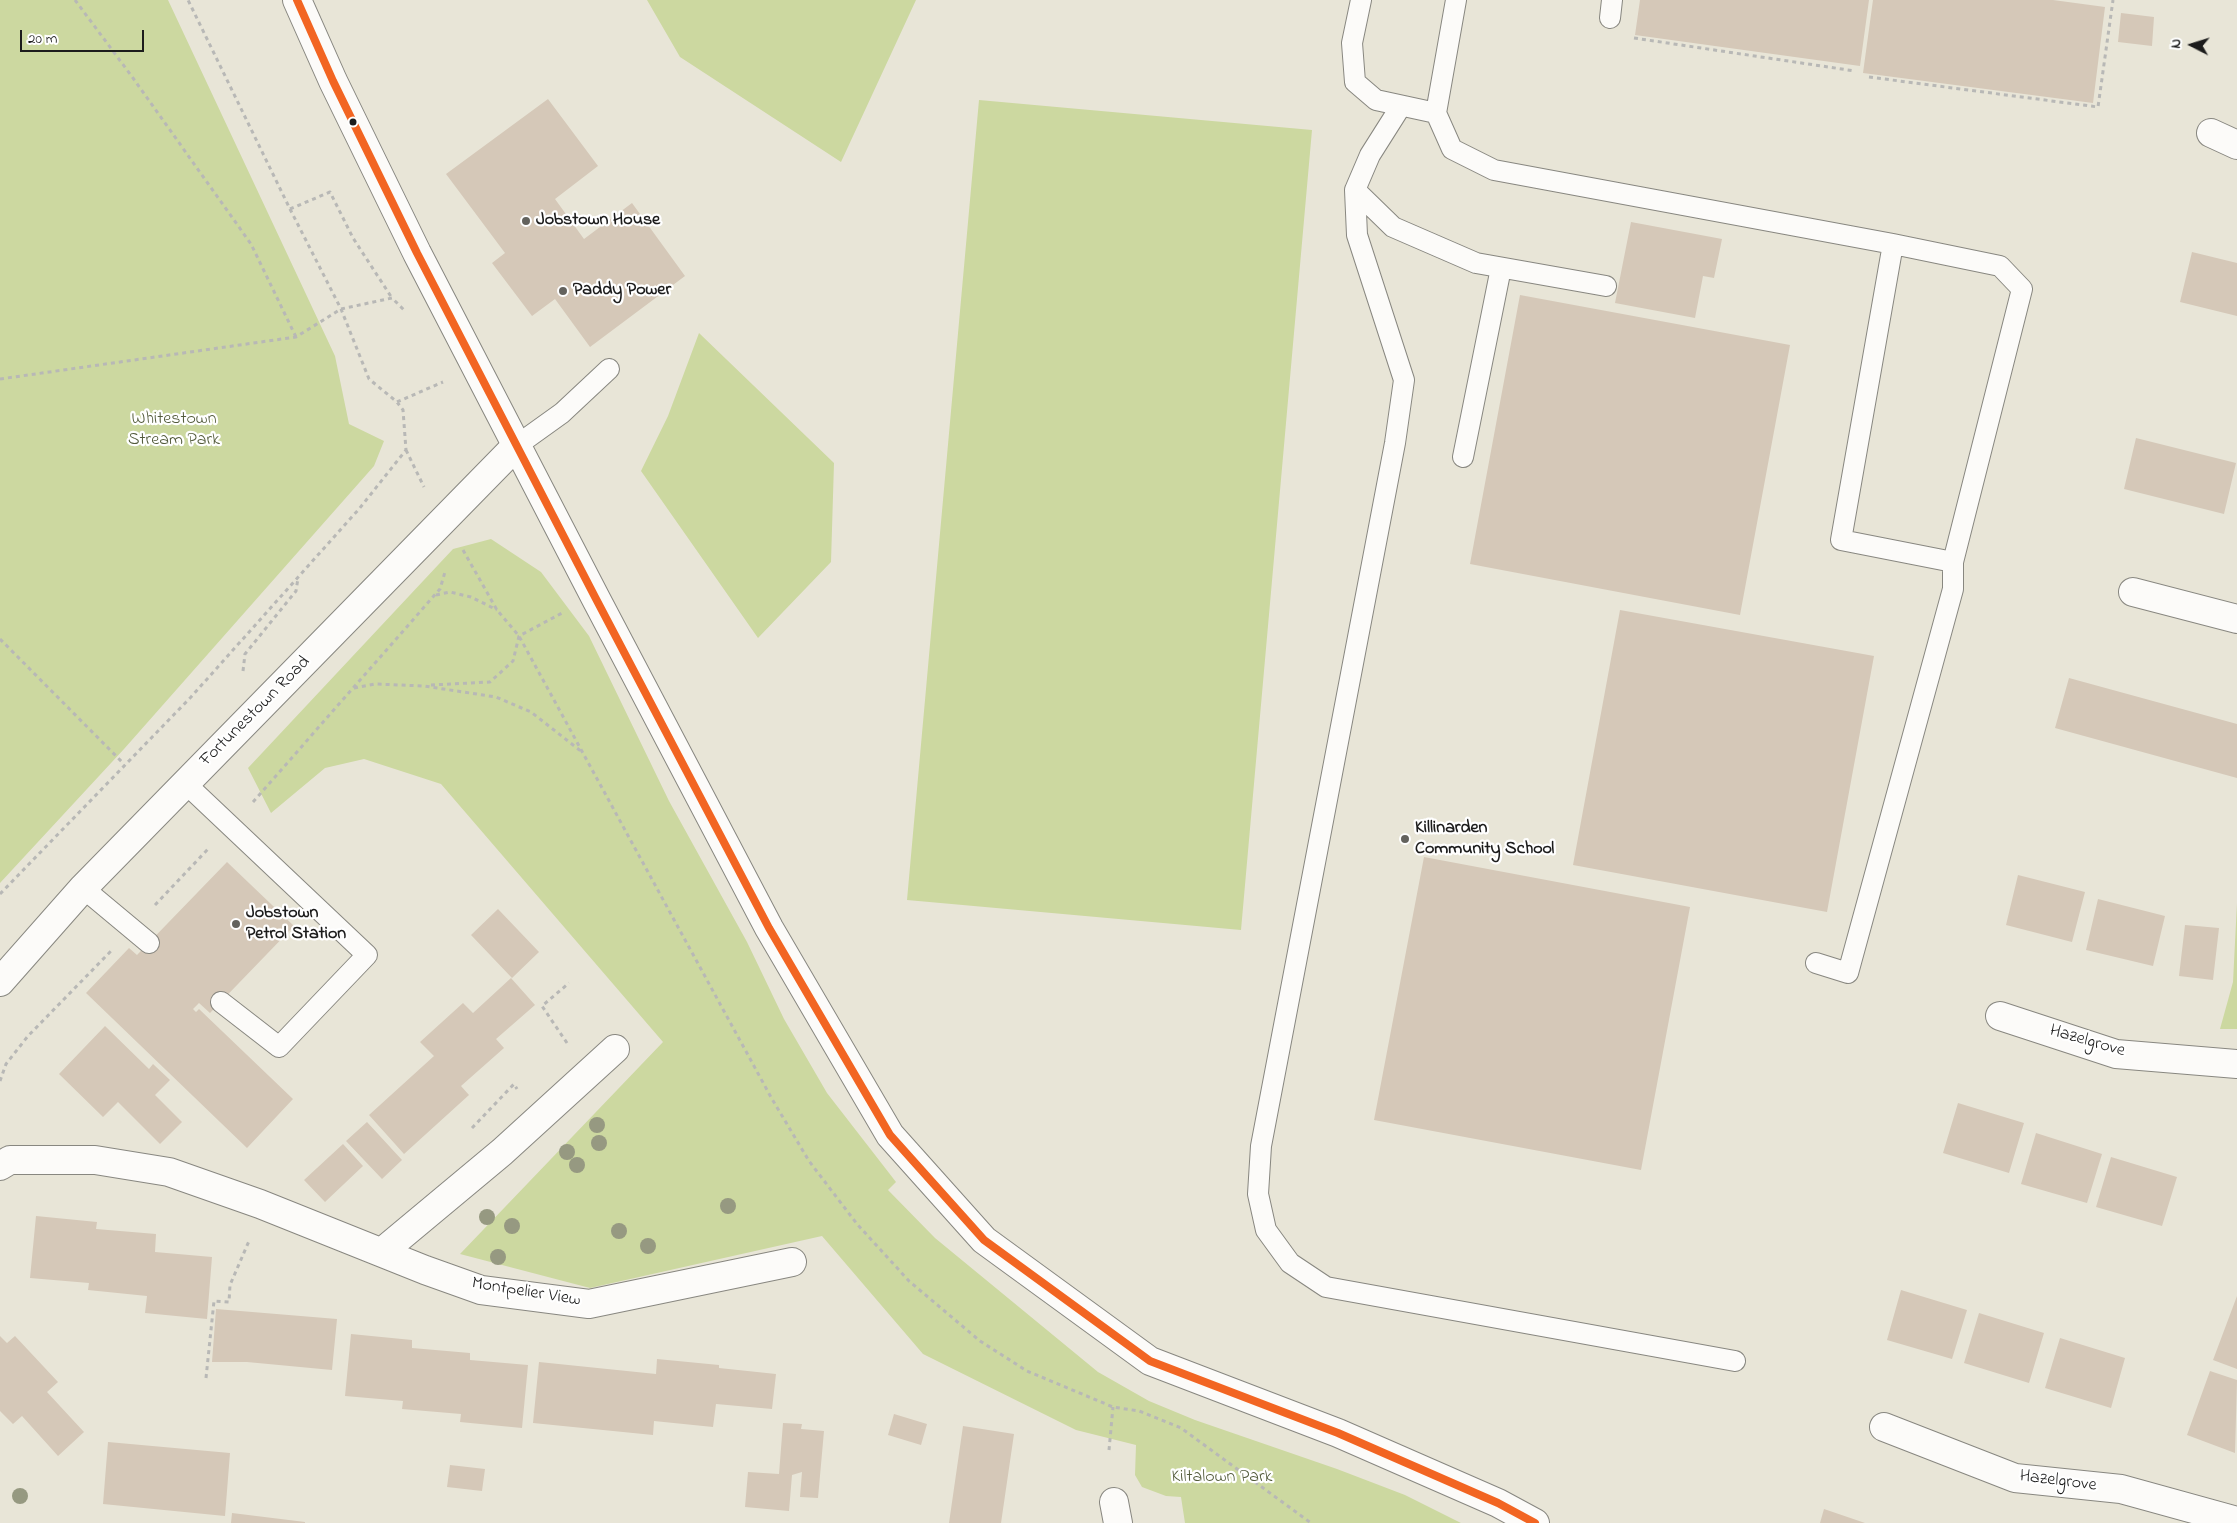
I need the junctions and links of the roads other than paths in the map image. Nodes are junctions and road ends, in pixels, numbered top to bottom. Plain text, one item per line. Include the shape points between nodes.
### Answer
1 (297, 0) edge
2 (1361, 0) edge
3 (1456, 0) edge
4 (1401, 106) junction
5 (1436, 113) junction
6 (2211, 133) dead end
7 (2237, 145) edge
8 (1355, 190) junction
9 (1894, 244) junction
10 (1501, 268) junction
11 (1606, 286) dead end
12 (608, 369) dead end
13 (516, 446) junction
14 (1463, 457) dead end
15 (1953, 562) junction
16 (2133, 592) dead end
17 (2237, 619) edge
18 (185, 783) junction
19 (83, 888) junction
20 (149, 943) dead end
21 (1816, 963) dead end
22 (0, 982) edge
23 (221, 1002) dead end
24 (2000, 1016) dead end
25 (615, 1050) dead end
26 (2237, 1064) edge
27 (3, 1158) edge
28 (382, 1252) junction
29 (792, 1262) dead end
30 (1735, 1361) dead end
31 (1884, 1427) dead end
32 (2237, 1521) edge
33 (1535, 1523) edge

1 - 13 street via 409,236
2 - 4 lane via 1352,43 1355,82 1376,100
3 - 5 lane
4 - 5 lane
4 - 8 lane via 1370,155
5 - 9 lane via 1452,149 1494,170
6 - 7 street
8 - 10 lane via 1393,227 1476,263
8 - 30 lane via 1357,235 1404,380 1395,443 1261,1146 1258,1194 1266,1230 1290,1263 1326,1287
9 - 15 lane via 1841,540
9 - 15 lane via 2000,266 2022,289
10 - 11 lane
10 - 14 lane
12 - 13 lane via 562,413
13 - 18 street, Fortunestown Road
13 - 33 street via 769,928 885,1127 984,1240 1150,1361 1338,1433 1498,1503
15 - 21 lane via 1953,589 1848,973
16 - 17 street
18 - 19 street, Fortunestown Road
18 - 23 lane via 367,955 279,1047
19 - 20 lane
19 - 22 street, Fortunestown Road
24 - 26 street, Hazelgrove via 2116,1054
25 - 28 street via 502,1152
27 - 28 street, Montpelier View via 95,1160 169,1172
28 - 29 street, Montpelier View via 481,1290 589,1304
31 - 32 street, Hazelgrove via 2016,1478 2121,1489

